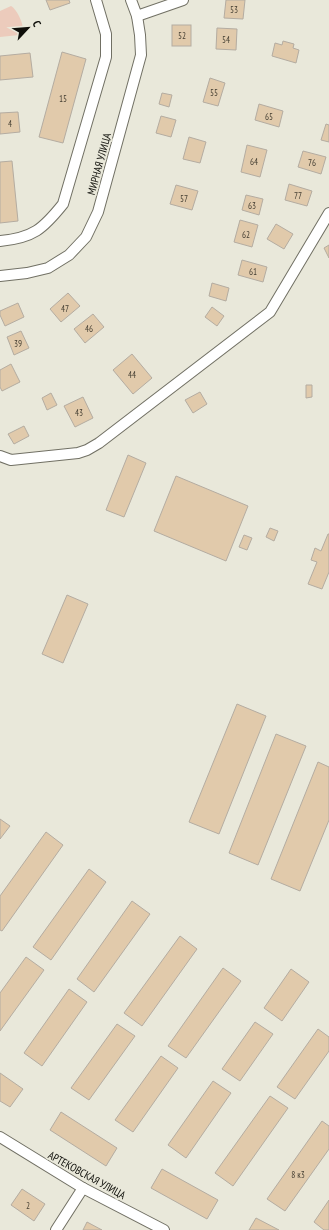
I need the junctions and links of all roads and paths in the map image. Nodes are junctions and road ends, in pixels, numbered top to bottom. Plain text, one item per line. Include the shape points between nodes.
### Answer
1 (96, 0) edge
2 (131, 0) edge
3 (183, 0) edge
4 (137, 16) junction
5 (329, 213) edge
6 (0, 241) edge
7 (0, 276) edge
8 (0, 456) edge
9 (0, 1138) edge
10 (83, 1188) junction
11 (56, 1230) edge
12 (164, 1230) edge

1 - 6 street, МИРНАЯ УЛИЦА via 106,34 106,57 63,204 49,221 34,233
2 - 4 street, МИРНАЯ УЛИЦА
3 - 4 street
4 - 7 street, МИРНАЯ УЛИЦА via 141,55 98,212 86,237 69,255 48,268
5 - 8 street via 270,312 99,443 78,453 11,460
9 - 10 street, АРТЕКОВСКАЯ УЛИЦА
10 - 11 street
10 - 12 street, АРТЕКОВСКАЯ УЛИЦА

